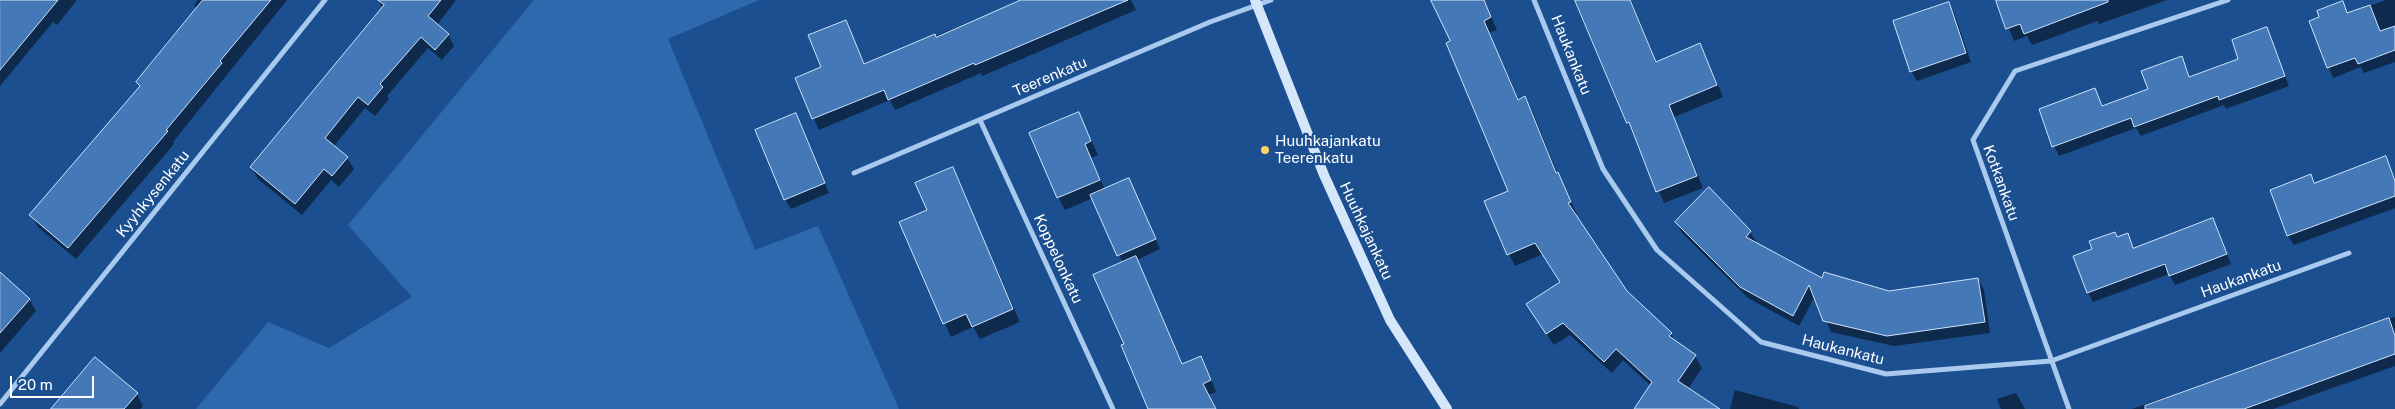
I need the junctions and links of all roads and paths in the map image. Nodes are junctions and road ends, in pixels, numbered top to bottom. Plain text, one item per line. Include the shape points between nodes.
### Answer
1 (325, 0) edge
2 (1270, 0) edge
3 (1534, 0) edge
4 (2228, 0) edge
5 (1256, 3) edge
6 (980, 120) junction
7 (854, 173) dead end
8 (2349, 253) dead end
9 (2051, 360) junction
10 (0, 404) edge
11 (1113, 409) edge
12 (1447, 409) edge
13 (2069, 409) edge

1 - 10 street, Kyyhkysenkatu
2 - 5 street, Teerenkatu
3 - 9 street, Haukankatu via 1603,169 1657,250 1761,342 1886,374
4 - 9 street, Kotkankatu via 2015,71 1973,140
5 - 6 street, Teerenkatu
5 - 12 street, Huuhkajankatu via 1324,175 1390,320
6 - 7 street, Teerenkatu
6 - 11 street, Koppelonkatu
8 - 9 street, Haukankatu
9 - 13 street, Kotkankatu

